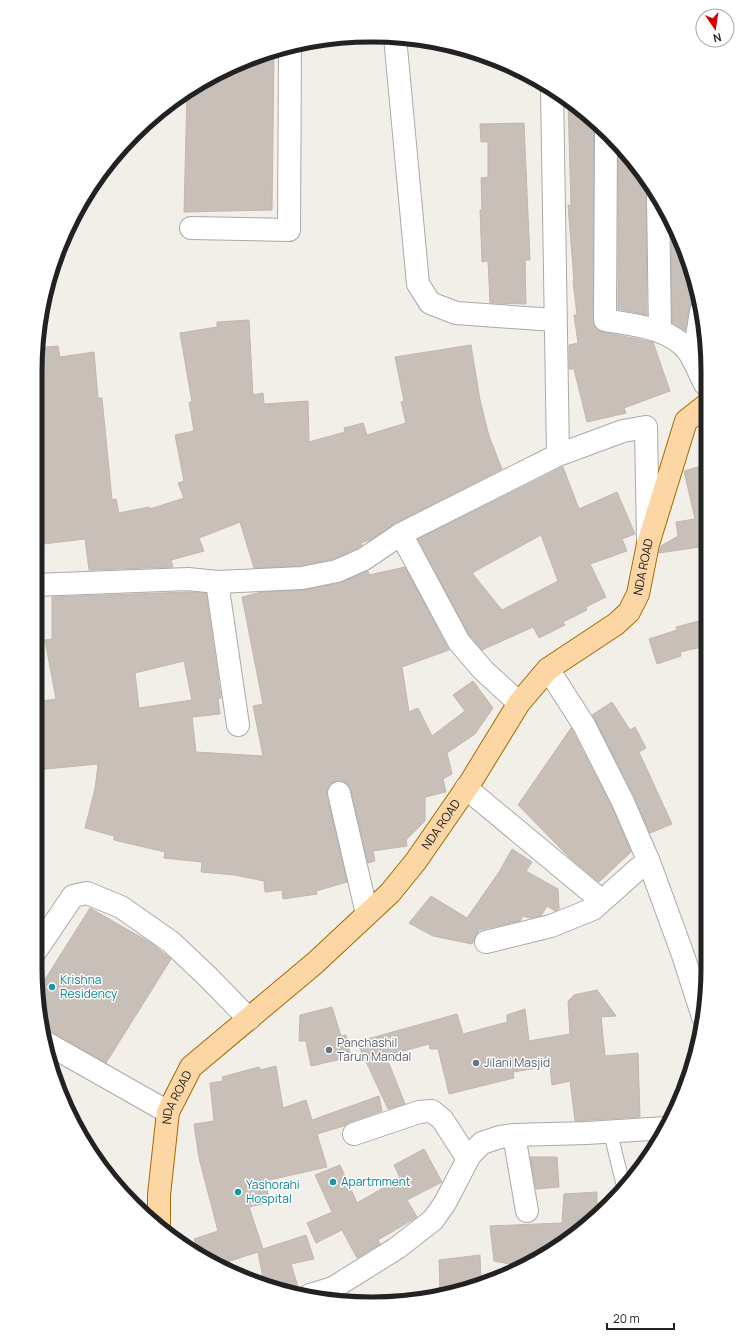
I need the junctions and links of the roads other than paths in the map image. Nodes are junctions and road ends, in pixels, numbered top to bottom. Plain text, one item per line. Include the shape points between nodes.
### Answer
1 (396, 43) edge
2 (290, 52) edge
3 (552, 96) edge
4 (606, 141) edge
5 (658, 209) edge
6 (191, 228) dead end
7 (554, 320) junction
8 (698, 330) edge
9 (660, 332) junction
10 (688, 350) junction
11 (701, 376) edge
12 (701, 409) edge
13 (558, 455) junction
14 (401, 534) junction
15 (648, 544) junction
16 (217, 582) junction
17 (42, 585) edge
18 (548, 669) junction
19 (519, 703) junction
20 (238, 725) dead end
21 (466, 788) junction
22 (340, 793) dead end
23 (639, 868) dead end
24 (602, 901) junction
25 (368, 914) junction
26 (42, 942) edge
27 (486, 942) dead end
28 (699, 1001) edge
29 (249, 1019) junction
30 (51, 1046) edge
31 (168, 1112) junction
32 (659, 1128) edge
33 (610, 1131) junction
34 (354, 1134) dead end
35 (514, 1135) junction
36 (468, 1159) junction
37 (622, 1181) edge
38 (527, 1211) dead end
39 (159, 1219) edge
40 (318, 1293) edge

1 - 7 street via 418,284 430,303 456,313
2 - 6 street via 289,230
3 - 7 street
4 - 9 street via 605,320
5 - 9 street
7 - 13 street
8 - 10 street via 697,337
9 - 10 street via 670,336
10 - 11 street
12 - 15 main road, NDA ROAD via 686,421
13 - 14 street
13 - 15 street via 623,431 646,427
14 - 16 street via 364,559 337,571 302,578
14 - 19 street via 460,642 483,670
15 - 18 main road, NDA ROAD via 638,594 629,612 616,624
16 - 17 street via 188,579
16 - 20 street
18 - 19 main road, NDA ROAD
18 - 28 street via 584,725 623,802 649,862
19 - 21 main road, NDA ROAD
21 - 24 street
21 - 25 main road, NDA ROAD via 412,866 390,893
22 - 25 street
23 - 24 street
24 - 27 street via 592,909 551,926
25 - 29 main road, NDA ROAD
26 - 29 street via 73,896 88,893 121,907 171,942
29 - 31 main road, NDA ROAD via 191,1067
30 - 31 street
31 - 39 main road, NDA ROAD via 159,1195
32 - 33 street
33 - 35 street
33 - 37 lane
34 - 36 street via 419,1112 432,1111 442,1120
35 - 36 street via 482,1143
35 - 38 street
36 - 40 street via 433,1220 397,1248 333,1288

